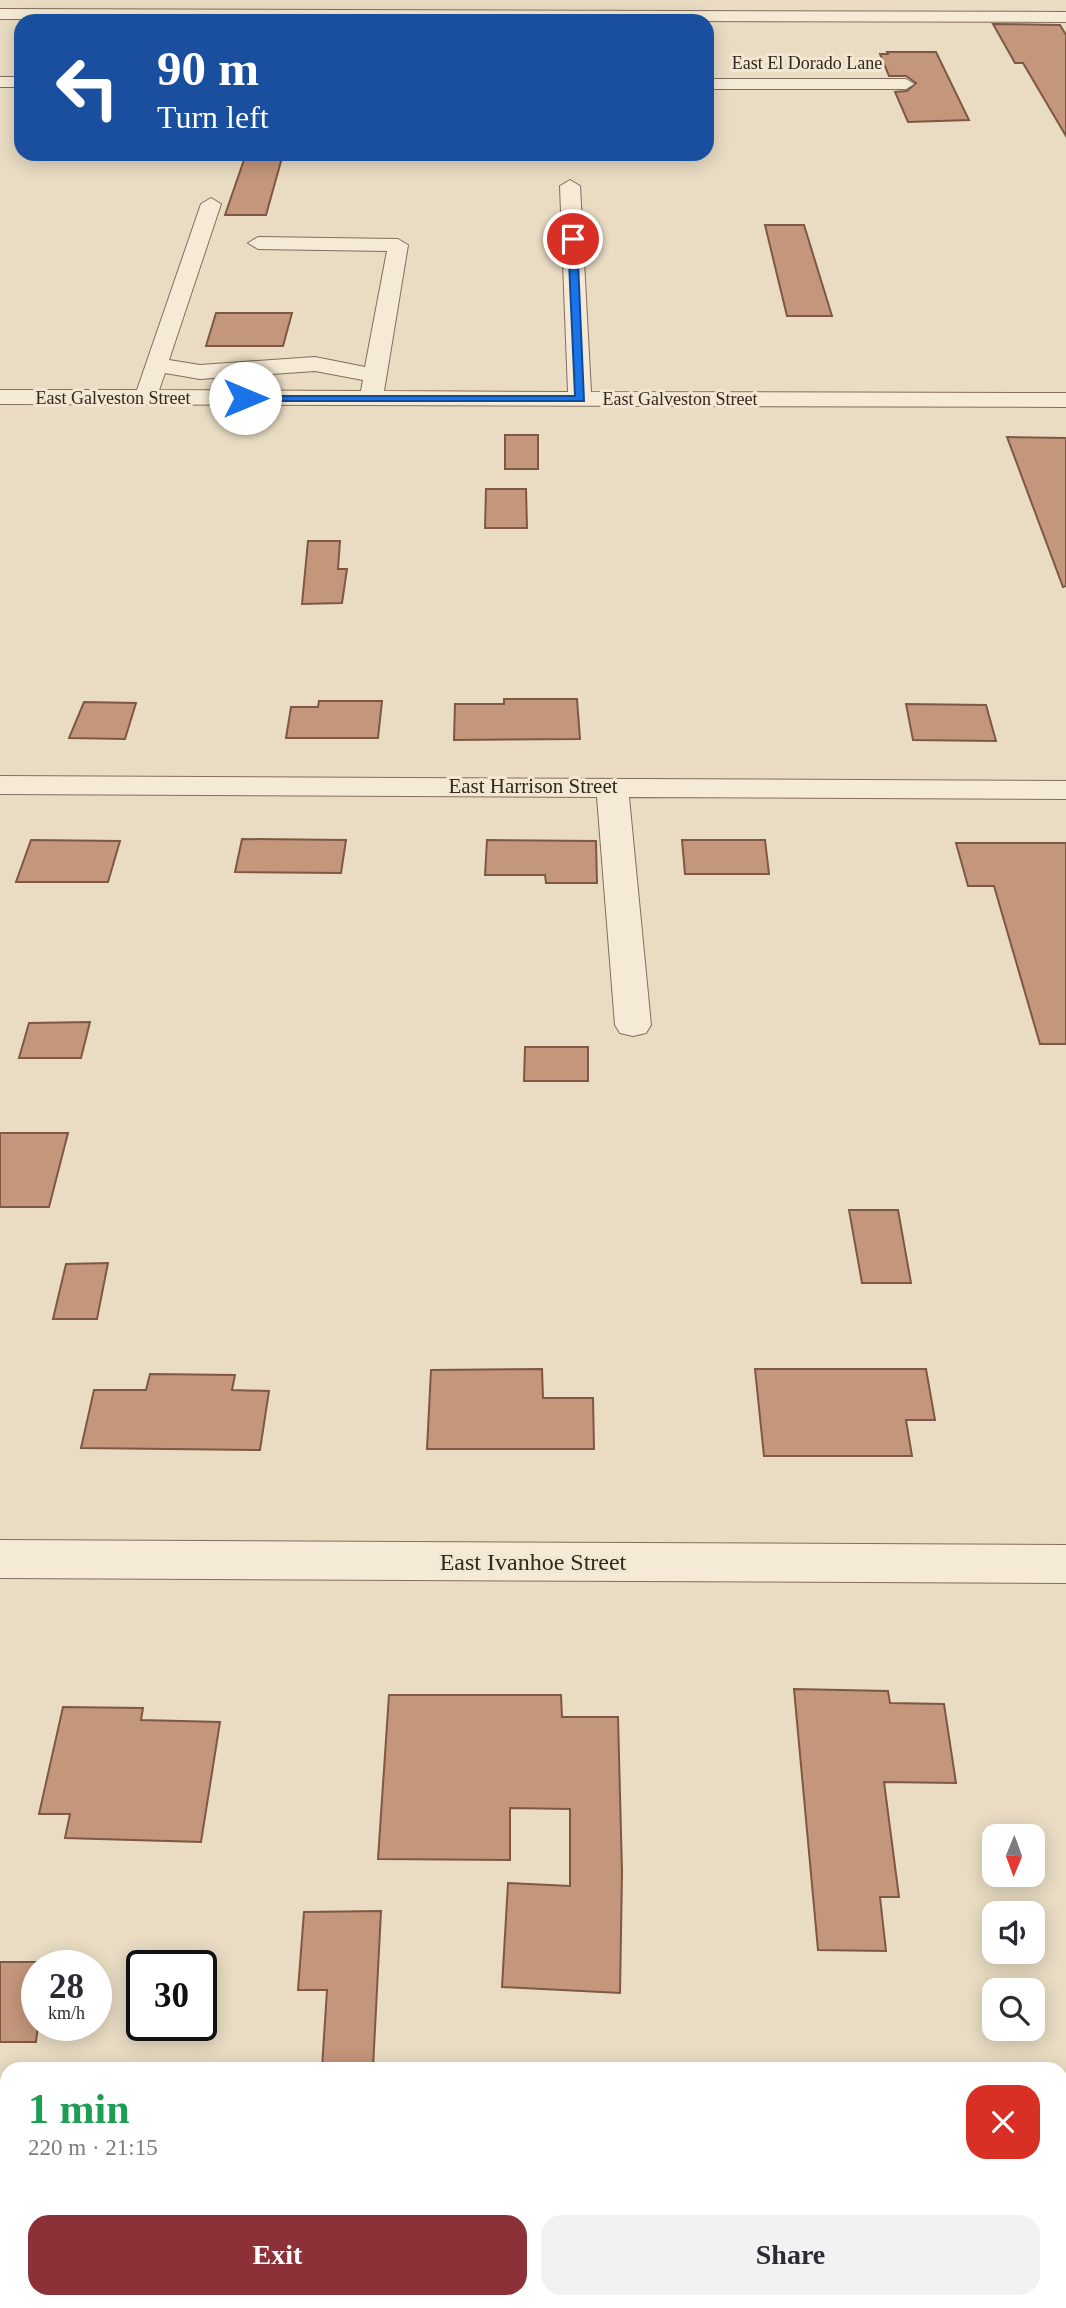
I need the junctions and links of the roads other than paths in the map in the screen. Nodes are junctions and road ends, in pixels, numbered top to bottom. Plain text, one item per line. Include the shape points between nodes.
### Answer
1 (714, 17) edge
2 (1066, 17) edge
3 (714, 84) edge
4 (906, 84) dead end
5 (570, 186) dead end
6 (211, 204) dead end
7 (258, 243) dead end
8 (156, 365) junction
9 (374, 375) junction
10 (0, 397) edge
11 (145, 398) junction
12 (371, 399) junction
13 (580, 399) junction
14 (1066, 400) edge
15 (0, 785) edge
16 (612, 786) junction
17 (1066, 790) edge
18 (634, 1025) dead end
19 (0, 1559) edge
20 (1066, 1564) edge

1 - 2 street
3 - 4 street, East El Dorado Lane
5 - 13 street
6 - 8 street
7 - 9 street via 398,245
8 - 9 street via 212,372 315,364
8 - 11 street
9 - 12 street
10 - 11 street, East Galveston Street
11 - 12 street, East Galveston Street
12 - 13 street, East Galveston Street
13 - 14 street, East Galveston Street
15 - 16 street, East Harrison Street
16 - 17 street, East Harrison Street
16 - 18 street
19 - 20 street, East Ivanhoe Street

